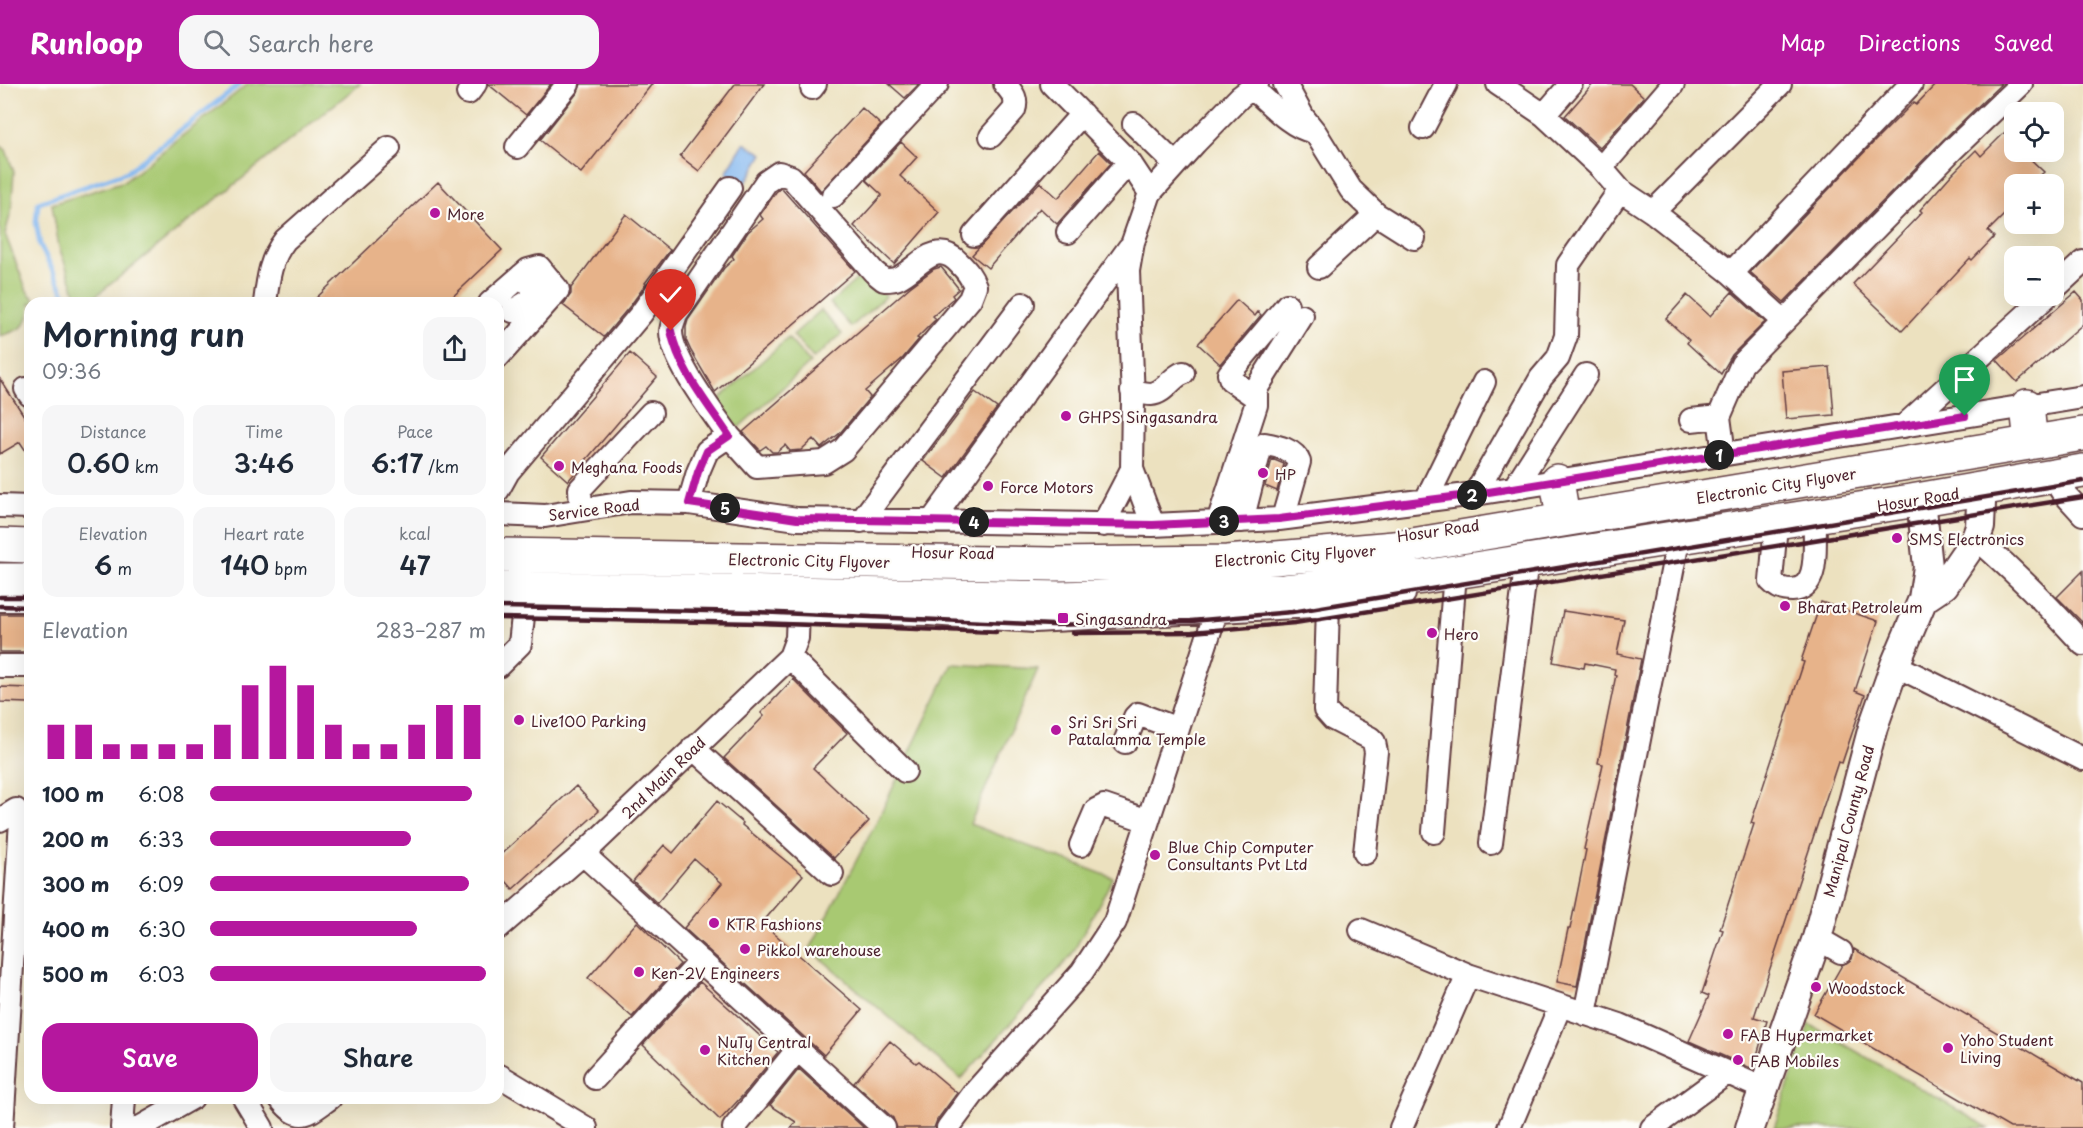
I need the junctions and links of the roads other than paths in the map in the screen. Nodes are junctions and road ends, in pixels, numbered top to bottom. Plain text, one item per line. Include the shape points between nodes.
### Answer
1 (568, 84) edge
2 (938, 84) edge
3 (1005, 84) edge
4 (1052, 84) edge
5 (1286, 84) edge
6 (1446, 84) edge
7 (1498, 84) edge
8 (1571, 84) edge
9 (1673, 84) edge
10 (1780, 84) edge
11 (1911, 84) edge
12 (2021, 84) edge
13 (1245, 88) edge
14 (1523, 90) edge
15 (1082, 114) junction
16 (1544, 115) junction
17 (1134, 124) dead end
18 (1423, 128) dead end
19 (1315, 132) junction
20 (991, 136) dead end
21 (517, 147) dead end
22 (389, 148) dead end
23 (1129, 162) junction
24 (1175, 164) junction
25 (1601, 168) junction
26 (730, 188) dead end
27 (1620, 189) junction
28 (1150, 193) junction
29 (833, 196) dead end
30 (1653, 212) junction
31 (1376, 214) junction
32 (1068, 232) dead end
33 (974, 235) dead end
34 (1414, 238) dead end
35 (1133, 242) junction
36 (2083, 262) edge
37 (1319, 267) dead end
38 (1731, 273) junction
39 (522, 275) junction
40 (2064, 280) edge
41 (266, 297) edge
42 (497, 297) edge
43 (1023, 304) dead end
44 (2036, 306) edge
45 (513, 311) dead end
46 (1784, 321) junction
47 (504, 350) edge
48 (1570, 370) junction
49 (1183, 373) dead end
50 (1484, 382) dead end
51 (1132, 391) junction
52 (1254, 396) junction
53 (2083, 397) edge
54 (651, 413) dead end
55 (1719, 417) junction
56 (1691, 420) dead end
57 (2028, 420) junction
58 (2083, 425) edge
59 (1904, 426) junction
60 (2083, 434) edge
61 (729, 436) junction
62 (2083, 452) edge
63 (1724, 454) junction
64 (1132, 470) junction
65 (504, 479) edge
66 (2076, 483) edge
67 (1514, 488) junction
68 (1476, 494) junction
69 (1559, 496) junction
70 (1426, 500) junction
71 (689, 503) junction
72 (1981, 503) junction
73 (1922, 505) junction
74 (0, 506) edge
75 (24, 507) edge
76 (581, 510) junction
77 (504, 514) edge
78 (2083, 514) edge
79 (1283, 518) junction
80 (861, 520) junction
81 (1242, 520) junction
82 (931, 522) junction
83 (1218, 522) junction
84 (1104, 525) junction
85 (1153, 525) junction
86 (1815, 529) junction
87 (1775, 536) junction
88 (0, 537) edge
89 (24, 537) edge
90 (1976, 538) junction
91 (504, 544) edge
92 (0, 545) edge
93 (24, 546) edge
94 (1676, 551) junction
95 (504, 555) edge
96 (0, 567) edge
97 (24, 568) edge
98 (504, 575) edge
99 (1525, 575) junction
100 (0, 580) edge
101 (24, 580) edge
102 (1454, 586) junction
103 (504, 588) edge
104 (1923, 599) junction
105 (0, 600) edge
106 (24, 600) edge
107 (1329, 605) junction
108 (504, 606) edge
109 (524, 607) junction
110 (798, 610) junction
111 (1216, 612) junction
112 (2083, 644) edge
113 (790, 657) junction
114 (504, 660) edge
115 (1895, 665) junction
116 (0, 666) edge
117 (24, 666) edge
118 (1178, 729) junction
119 (1125, 742) dead end
120 (693, 748) junction
121 (2083, 759) edge
122 (905, 771) dead end
123 (0, 820) edge
124 (1148, 821) junction
125 (1434, 832) dead end
126 (1491, 843) dead end
127 (1081, 845) dead end
128 (1365, 853) dead end
129 (583, 854) junction
130 (832, 874) dead end
131 (504, 923) edge
132 (1360, 930) dead end
133 (1817, 938) junction
134 (1841, 952) dead end
135 (701, 961) junction
136 (1468, 975) junction
137 (1560, 1006) junction
138 (1585, 1014) junction
139 (798, 1049) junction
140 (1727, 1072) junction
141 (504, 1078) edge
142 (595, 1078) dead end
143 (1764, 1089) junction
144 (124, 1104) edge
145 (181, 1104) edge
146 (248, 1104) edge
147 (284, 1104) edge
148 (321, 1104) edge
149 (2, 1128) edge
150 (122, 1128) edge
151 (139, 1128) edge
152 (262, 1128) edge
153 (586, 1128) edge
154 (734, 1128) edge
155 (884, 1128) edge
156 (948, 1128) edge
157 (1401, 1128) edge
158 (1509, 1128) edge
159 (1652, 1128) edge
160 (1750, 1128) edge

1 - 21 street
2 - 29 street
3 - 20 street via 1016,98 1014,110
4 - 15 street
5 - 19 street
6 - 18 street
7 - 14 street
8 - 16 street
9 - 25 street
10 - 30 street
11 - 38 street
12 - 46 street
13 - 19 street
13 - 24 street
14 - 16 street
15 - 23 street
15 - 33 street
16 - 25 street
17 - 24 street
19 - 31 street via 1351,190
22 - 41 street via 275,252
23 - 28 street
23 - 32 street
24 - 28 street
25 - 27 street
26 - 65 street via 640,314
27 - 30 street
27 - 48 street via 1568,265 1566,336 1558,358
28 - 35 street
30 - 38 street
31 - 34 street
31 - 37 street
35 - 51 street via 1128,271
35 - 82 street
36 - 40 street
38 - 46 street
39 - 42 street
39 - 45 street via 534,289 531,300
39 - 47 street via 539,267 558,290
43 - 80 street
44 - 59 street
46 - 55 street via 1742,364
48 - 67 street
48 - 68 street via 1541,378
49 - 51 street via 1152,394
50 - 70 street
51 - 64 street
52 - 52 street via 1256,389 1295,310 1229,374 1231,380
52 - 83 street via 1256,405
53 - 57 street, Service Road
54 - 76 street via 580,489
55 - 56 street
55 - 63 street
57 - 58 highway, Hosur Road
57 - 59 street, Service Road
57 - 69 highway, Hosur Road
59 - 63 street, Service Road
60 - 95 highway, Electronic City Flyover via 1394,548 1227,562 1017,563
61 - 61 street via 757,467 824,462 843,450 970,299 975,286 971,275 953,257 942,254 927,256 897,279 884,280 790,177 779,173 766,182 676,314 671,331 674,347 689,376
61 - 71 street via 707,451
62 - 98 highway, Electronic City Flyover via 1794,501 1340,567 1166,580 903,582
63 - 69 street, Service Road
64 - 84 street
64 - 85 street
66 - 72 street
66 - 73 highway, Hosur Road
66 - 78 street
67 - 68 street, Service Road
67 - 69 street, Service Road
68 - 70 street, Service Road
69 - 91 highway, Hosur Road via 1393,536 1237,549 1108,554
70 - 79 street, Service Road
71 - 76 street, Service Road via 631,502
71 - 80 street, Service Road via 797,519
72 - 73 street
72 - 90 main road
73 - 86 street
73 - 103 highway, Hosur Road via 1423,577 1284,591 1061,598
73 - 104 main road, Manipal County Road via 1928,567
74 - 75 street
76 - 77 street, Service Road via 545,516
79 - 81 street, Service Road
79 - 81 street via 1298,457 1265,444 1260,450
80 - 82 street, Service Road
81 - 83 street, Service Road
82 - 84 street, Service Road
83 - 85 street, Service Road
84 - 85 street, Service Road
86 - 87 street
86 - 87 street via 1813,574 1808,583 1796,590 1779,589 1771,581
87 - 94 street
88 - 89 highway
90 - 104 main road via 1944,585
90 - 112 street via 2041,598
92 - 93 highway
94 - 99 street
94 - 138 street
96 - 97 highway
99 - 102 street
99 - 126 street
100 - 101 highway
102 - 107 street
102 - 125 street
104 - 115 main road, Manipal County Road
105 - 106 street
107 - 111 street
107 - 128 street via 1325,710 1333,719 1370,738 1376,752
108 - 109 street
109 - 110 street
109 - 114 street via 520,644
110 - 111 street via 1034,621
110 - 113 street via 797,638
111 - 118 street
113 - 120 street, 2nd Main Road
113 - 122 street
115 - 121 street
115 - 133 main road, Manipal County Road via 1873,727
116 - 117 street
118 - 119 street via 1138,714
118 - 124 street
120 - 129 street, 2nd Main Road
120 - 130 street
123 - 149 street via 16,810 21,820
124 - 127 street via 1099,807
124 - 156 street via 1115,922 1088,964
129 - 131 street, 2nd Main Road
129 - 135 street
132 - 136 street
133 - 134 street
133 - 143 main road, Manipal County Road
135 - 139 street
135 - 142 street
136 - 137 street
136 - 157 street
137 - 138 street
137 - 158 street
138 - 140 street via 1620,1025
139 - 154 street
139 - 155 street
140 - 143 street
140 - 159 street
141 - 153 street
143 - 160 main road, Manipal County Road
144 - 150 street
145 - 151 street
146 - 152 street
147 - 148 street via 300,1115

